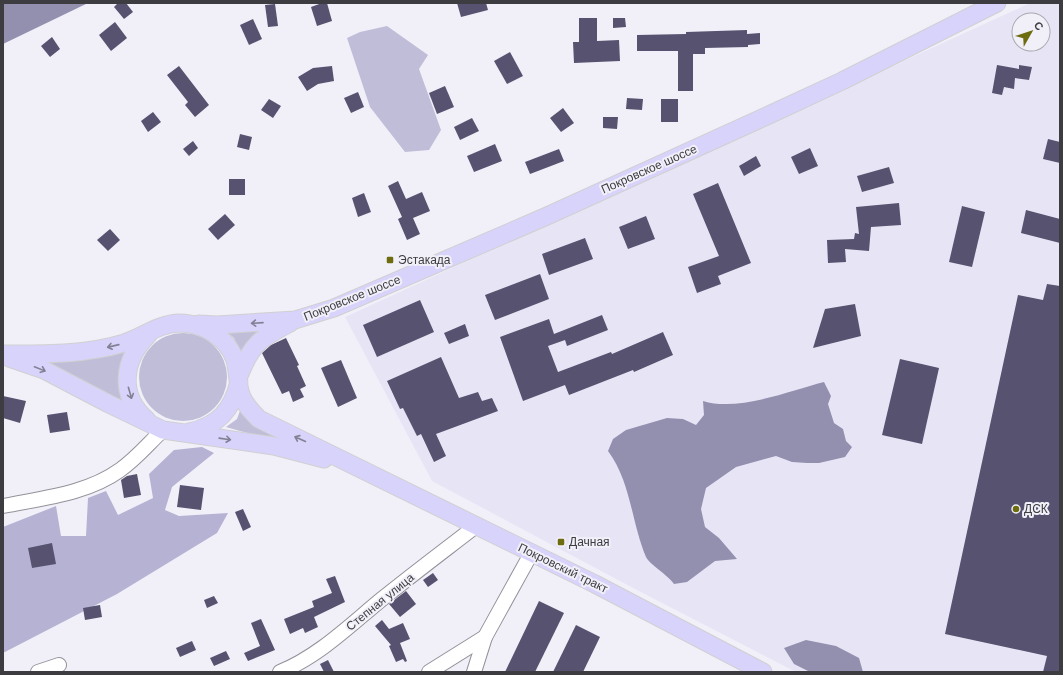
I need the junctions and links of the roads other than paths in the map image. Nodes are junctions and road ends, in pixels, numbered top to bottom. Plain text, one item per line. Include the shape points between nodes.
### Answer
1 (983, 3) edge
2 (997, 3) edge
3 (968, 17) junction
4 (295, 320) junction
5 (193, 324) junction
6 (162, 327) junction
7 (3, 354) edge
8 (3, 357) edge
9 (239, 379) junction
10 (157, 427) junction
11 (186, 433) junction
12 (360, 468) junction
13 (3, 506) edge
14 (476, 526) junction
15 (532, 552) junction
16 (485, 637) junction
17 (59, 665) dead end
18 (38, 672) edge
19 (280, 672) edge
20 (429, 672) edge
21 (474, 672) edge
22 (762, 672) edge

1 - 3 main road
2 - 3 main road, Покровское шоссе
3 - 4 main road, Покровское шоссе via 842,81 548,216 334,308
4 -> 5 main road, Покровское шоссе
4 - 9 main road, Покровское шоссе via 255,345 247,355
5 - 6 main road via 177,323
5 - 9 main road via 210,331 225,343 234,356
6 -> 7 main road via 125,343 93,350
6 -> 10 main road via 149,334 138,345 127,372 132,402 141,414
8 -> 10 main road via 44,370
9 - 11 main road via 235,398 228,410 217,421 202,429
12 -> 9 main road via 259,419 248,408 242,396
10 - 11 main road
10 - 13 street via 121,470 107,478 65,493
11 -> 12 main road via 274,446
12 - 14 main road, Покровский тракт
14 - 15 main road, Покровский тракт
14 - 19 street, Степная улица via 334,640 296,665
15 - 16 street
15 - 22 main road, Покровский тракт
16 - 20 street
16 - 21 street
17 - 18 street

